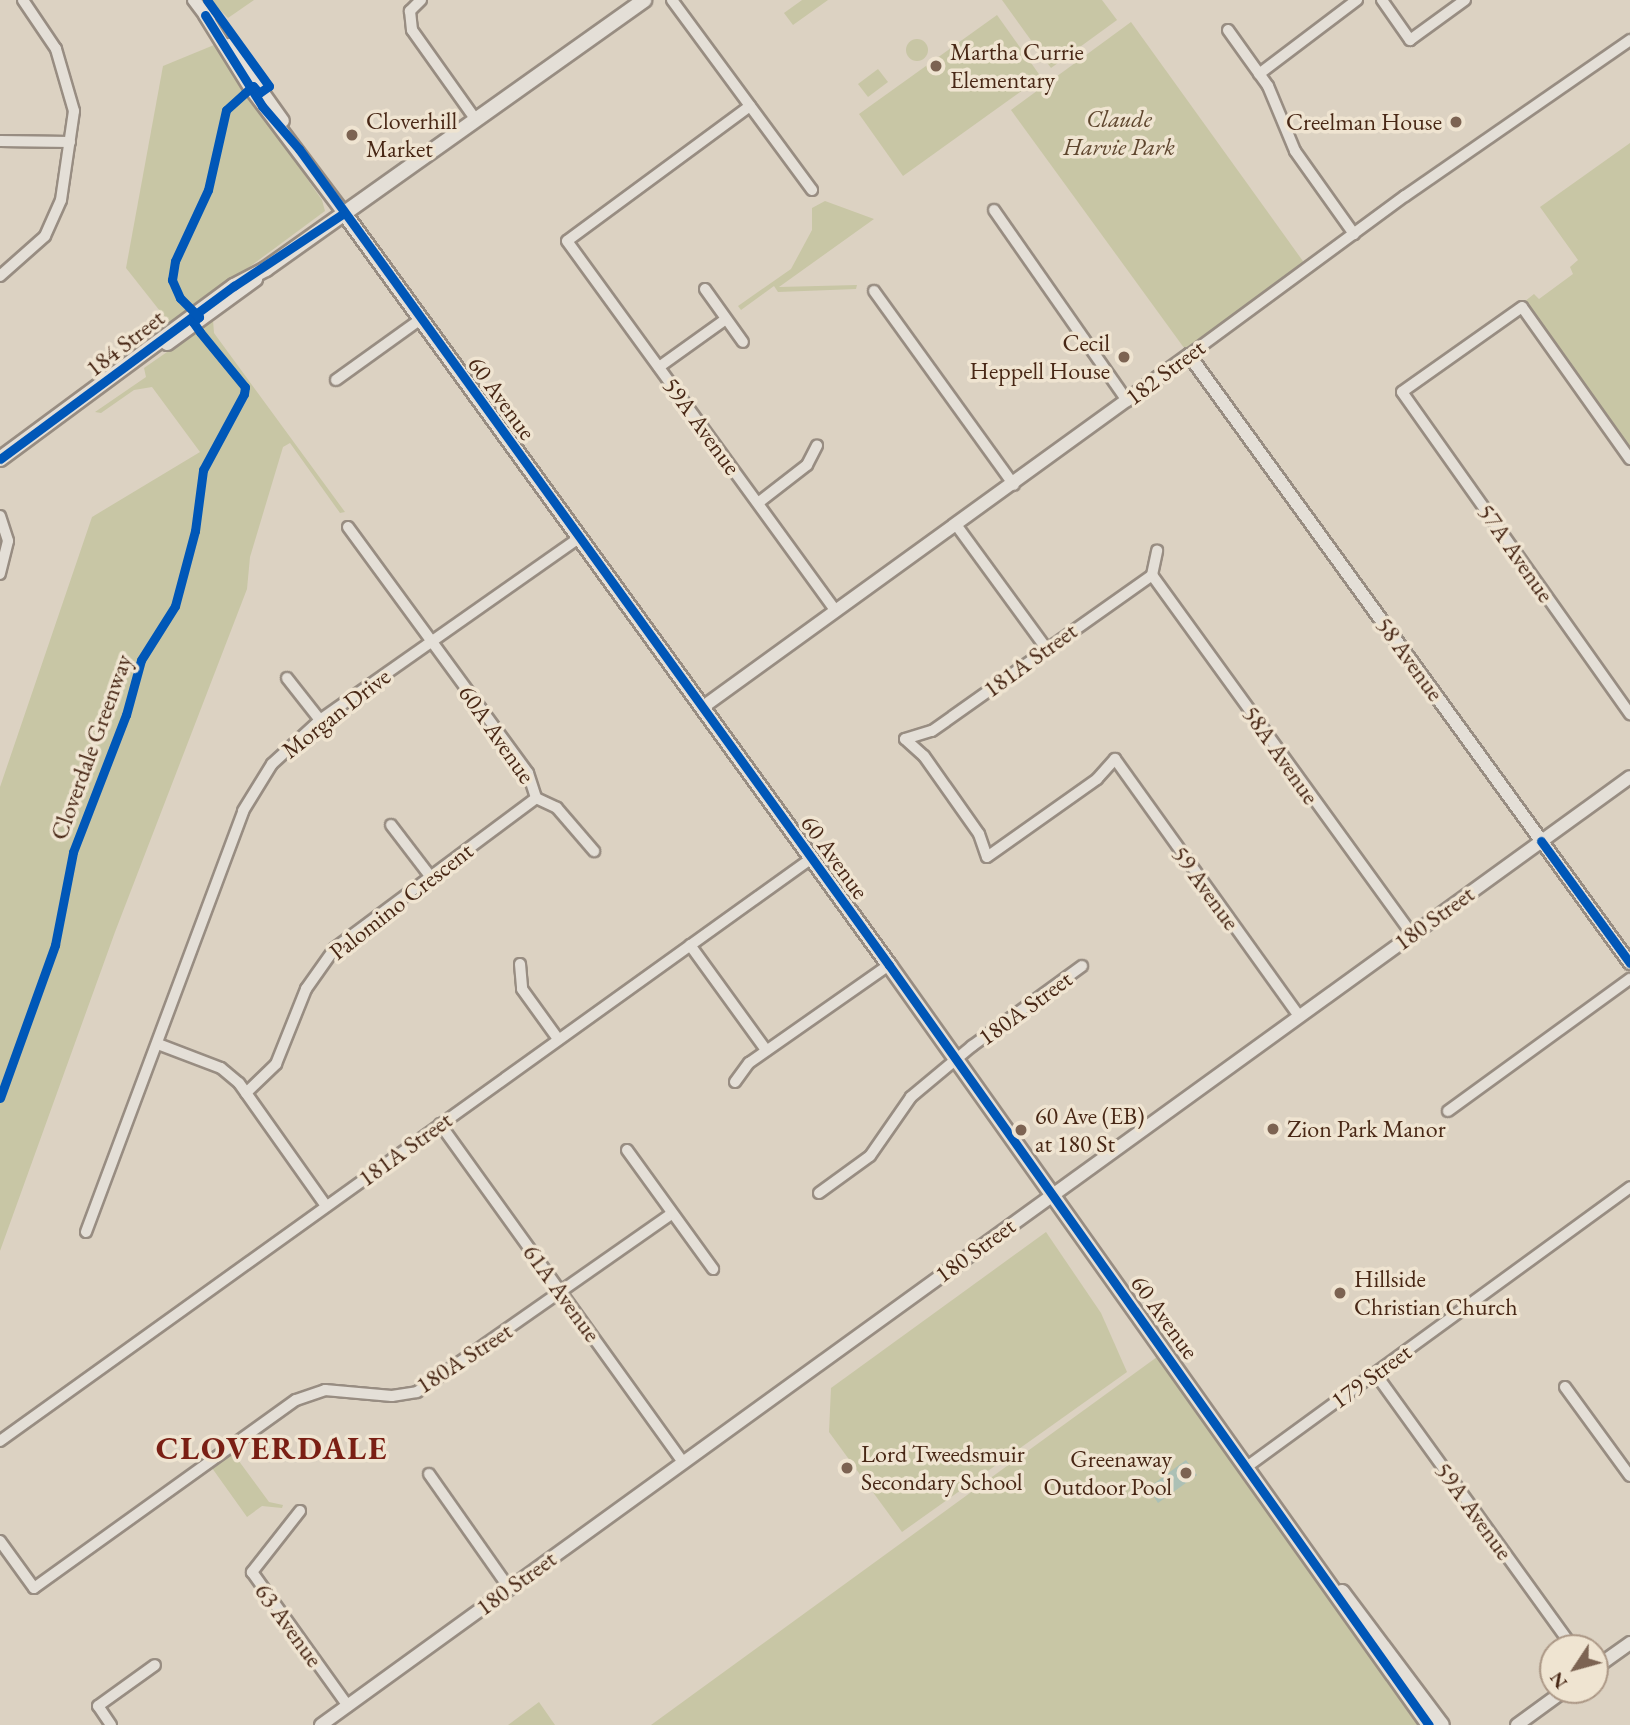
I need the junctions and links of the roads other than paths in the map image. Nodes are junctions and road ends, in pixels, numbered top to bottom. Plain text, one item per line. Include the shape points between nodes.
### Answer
1 (23, 0) edge
2 (194, 0) edge
3 (421, 0) edge
4 (643, 0) edge
5 (672, 0) edge
6 (1357, 0) edge
7 (1382, 0) edge
8 (1465, 0) edge
9 (1228, 30) dead end
10 (1630, 40) edge
11 (1259, 74) junction
12 (750, 106) junction
13 (476, 120) junction
14 (0, 141) edge
15 (70, 142) junction
16 (812, 190) dead end
17 (995, 210) dead end
18 (344, 214) junction
19 (1354, 234) junction
20 (0, 276) edge
21 (705, 289) dead end
22 (874, 291) dead end
23 (726, 319) junction
24 (421, 320) junction
25 (743, 342) dead end
26 (1189, 355) junction
27 (659, 368) junction
28 (337, 380) dead end
29 (1127, 401) junction
30 (817, 445) dead end
31 (0, 459) edge
32 (1630, 459) edge
33 (1014, 485) junction
34 (758, 503) junction
35 (0, 516) edge
36 (957, 526) junction
37 (348, 527) dead end
38 (580, 537) junction
39 (1157, 551) dead end
40 (0, 574) edge
41 (1152, 575) junction
42 (836, 611) junction
43 (430, 640) junction
44 (1046, 648) junction
45 (287, 678) dead end
46 (703, 707) junction
47 (1630, 714) edge
48 (320, 720) junction
49 (1115, 759) joint
50 (1630, 777) edge
51 (536, 798) junction
52 (391, 825) dead end
53 (1541, 841) junction
54 (594, 851) dead end
55 (811, 858) junction
56 (430, 876) junction
57 (1412, 934) junction
58 (690, 945) junction
59 (1630, 963) edge
60 (520, 964) dead end
61 (889, 965) junction
62 (1083, 967) dead end
63 (1630, 979) edge
64 (1299, 1016) junction
65 (558, 1039) junction
66 (158, 1044) junction
67 (766, 1050) junction
68 (957, 1060) junction
69 (735, 1082) dead end
70 (246, 1093) junction
71 (1448, 1111) dead end
72 (440, 1124) junction
73 (627, 1150) dead end
74 (1630, 1187) edge
75 (819, 1193) dead end
76 (1053, 1194) junction
77 (326, 1206) junction
78 (671, 1214) junction
79 (86, 1232) dead end
80 (713, 1269) dead end
81 (562, 1292) junction
82 (1375, 1373) junction
83 (1565, 1387) dead end
84 (0, 1441) edge
85 (683, 1462) junction
86 (1248, 1466) junction
87 (429, 1475) dead end
88 (1630, 1476) edge
89 (300, 1511) dead end
90 (0, 1541) edge
91 (1326, 1574) junction
92 (509, 1588) junction
93 (1563, 1634) edge
94 (1630, 1643) edge
95 (1609, 1658) edge
96 (155, 1665) dead end
97 (1546, 1704) edge
98 (348, 1706) junction
99 (111, 1725) edge
100 (321, 1725) edge
101 (1429, 1725) edge
102 (1442, 1725) edge
103 (1517, 1725) edge

1 - 15 street via 65,68 74,111
2 - 18 street, 60 Avenue via 270,100
3 - 13 street via 409,16 412,30
4 - 13 main road, 184 Street
5 - 12 street
6 - 11 street
7 - 8 street via 1410,40
9 - 11 street
10 - 19 street, 182 Street
11 - 19 street via 1295,152
12 - 16 street
12 - 27 street, 59A Avenue via 567,241
13 - 18 main road, 184 Street
14 - 15 street
15 - 20 street via 61,200 45,236
17 - 29 street
18 - 24 main road, 60 Avenue
18 - 31 main road, 184 Street via 234,286
19 - 26 street, 182 Street
21 - 23 street
22 - 33 street
23 - 25 street
23 - 27 street
24 - 28 street
24 - 38 main road, 60 Avenue
26 - 29 street, 182 Street
26 - 53 street, 58 Avenue
27 - 34 street, 59A Avenue
29 - 33 street, 182 Street
30 - 34 street via 807,465
32 - 47 street, 57A Avenue via 1522,307 1402,392
33 - 36 street, 182 Street
34 - 42 street, 59A Avenue
35 - 40 street via 8,541
36 - 42 street, 182 Street
36 - 44 street
37 - 43 street, 60A Avenue
38 - 43 street, Morgan Drive
38 - 46 main road, 60 Avenue
39 - 41 street
41 - 44 street, 181A Street
41 - 57 street, 58A Avenue
42 - 46 street, 182 Street
43 - 48 street, Morgan Drive
43 - 51 street, 60A Avenue via 528,773
44 - 49 street, 181A Street via 932,731 905,739 924,756 979,834 987,858 1097,779
45 - 48 street
46 - 55 main road, 60 Avenue
48 - 66 street, Morgan Drive via 271,764 243,811
49 - 64 street, 59 Avenue
50 - 53 street, 180 Street
51 - 54 street, 60A Avenue via 557,808
51 - 56 street, Palomino Crescent
52 - 56 street
53 - 57 street, 180 Street
53 - 59 street, 58 Avenue
55 - 58 street, 181A Street
55 - 61 main road, 60 Avenue
56 - 70 street, Palomino Crescent via 351,935 323,962 300,1002 276,1064
57 - 64 street, 180 Street
58 - 65 street, 181A Street
58 - 67 street
60 - 65 street via 522,989
61 - 67 street
61 - 68 main road, 60 Avenue
62 - 68 street, 180A Street
63 - 71 street
64 - 76 street, 180 Street
65 - 72 street, 181A Street
66 - 70 street via 221,1068
66 - 79 street, Morgan Drive
67 - 69 street via 743,1068
68 - 75 street, 180A Street via 911,1097 870,1156
68 - 76 main road, 60 Avenue
70 - 77 street
72 - 77 street, 181A Street
72 - 81 street, 61A Avenue
73 - 78 street
74 - 82 street, 179 Street
76 - 85 street, 180 Street
76 - 86 main road, 60 Avenue
77 - 84 street, 181A Street
78 - 80 street
78 - 81 street, 180A Street
81 - 85 street, 61A Avenue
81 - 90 street, 180A Street via 417,1392 392,1396 325,1390 296,1400 34,1588
82 - 86 street, 179 Street
82 - 93 street, 59A Avenue
83 - 88 street
85 - 92 street, 180 Street
86 - 91 main road, 60 Avenue
87 - 92 street
89 - 98 street, 63 Avenue via 251,1572
91 - 101 main road, 60 Avenue via 1349,1615
91 - 102 main road, 60 Avenue via 1358,1609
92 - 98 street, 180 Street
94 - 95 street
96 - 99 street via 98,1706
97 - 103 street
98 - 100 street, 180 Street

